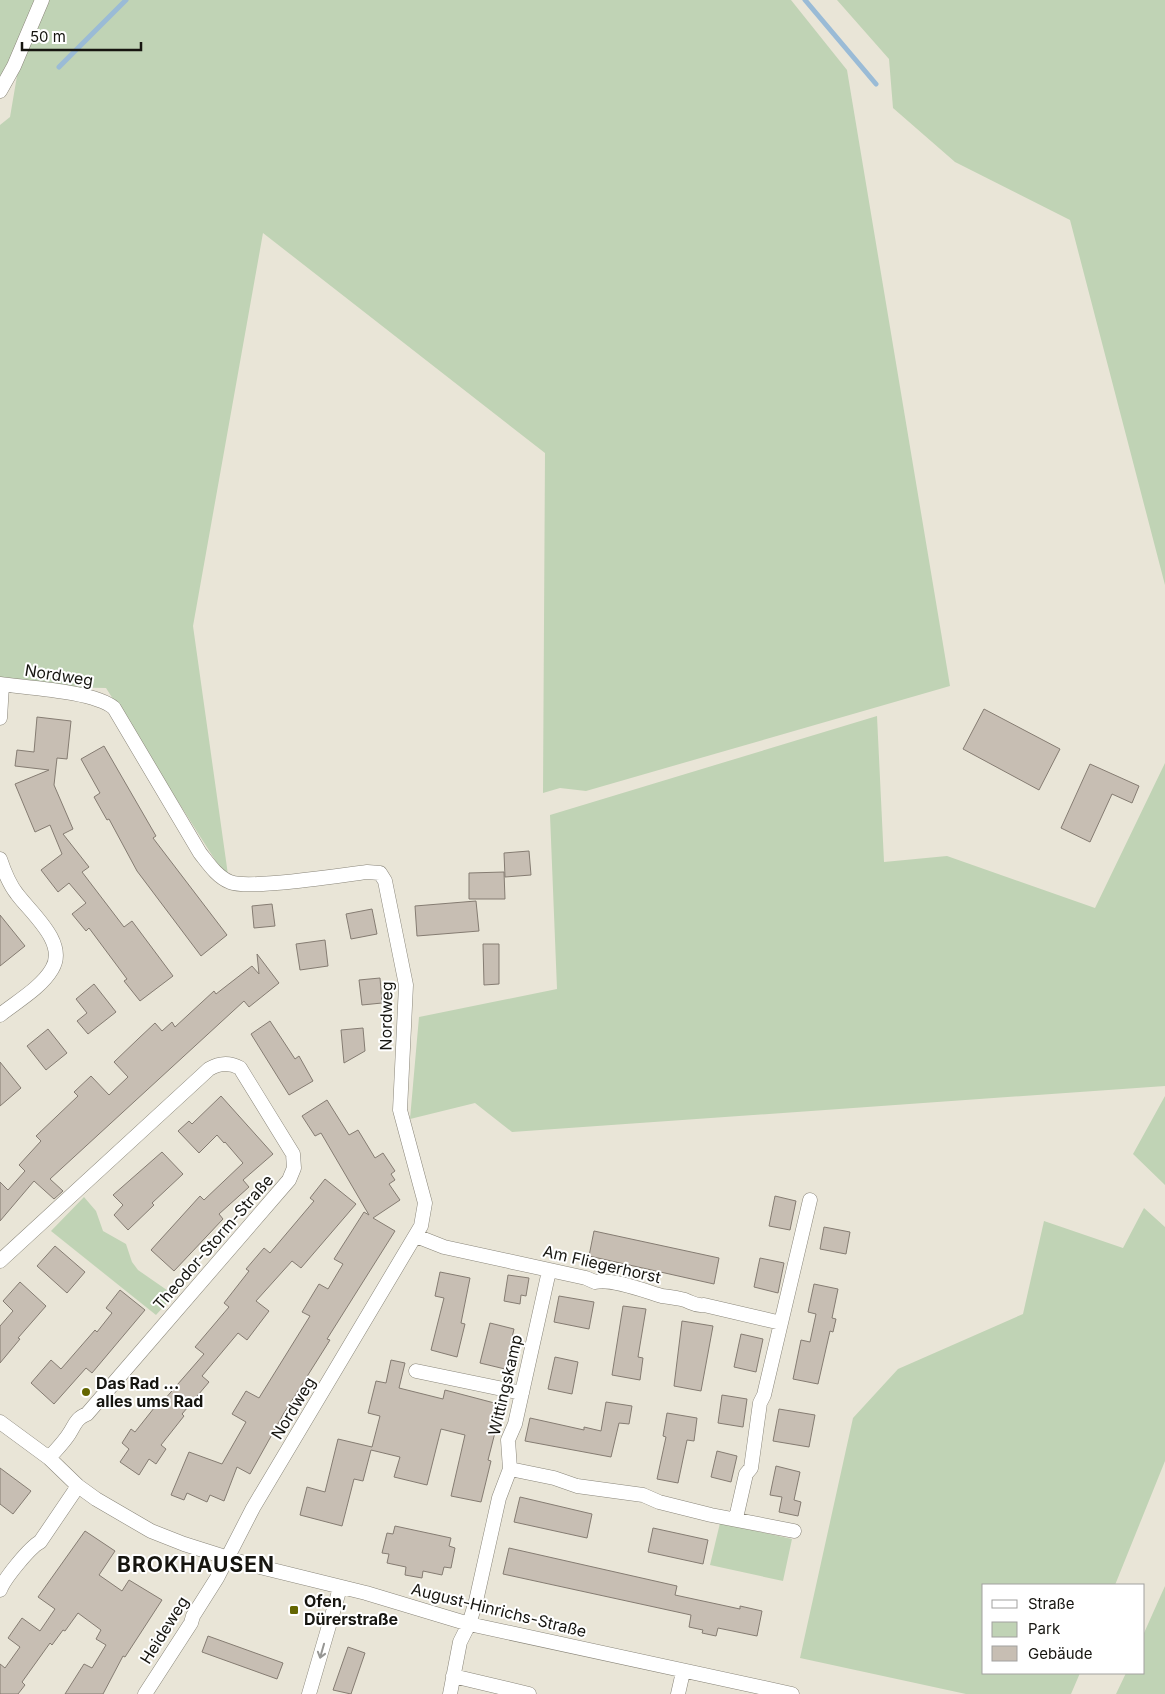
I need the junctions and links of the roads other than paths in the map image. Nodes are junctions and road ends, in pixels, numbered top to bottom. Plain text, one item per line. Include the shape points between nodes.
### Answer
1 (42, 0) edge
2 (0, 91) edge
3 (1, 685) edge
4 (0, 718) edge
5 (0, 859) edge
6 (0, 1015) edge
7 (810, 1200) dead end
8 (416, 1236) junction
9 (0, 1262) edge
10 (549, 1271) junction
11 (781, 1323) junction
12 (416, 1370) dead end
13 (522, 1393) junction
14 (0, 1422) edge
15 (49, 1458) junction
16 (510, 1469) junction
17 (78, 1486) junction
18 (736, 1518) junction
19 (794, 1531) dead end
20 (228, 1557) junction
21 (340, 1588) junction
22 (0, 1590) edge
23 (470, 1624) junction
24 (683, 1672) junction
25 (454, 1676) junction
26 (785, 1693) edge
27 (145, 1694) edge
28 (309, 1694) edge
29 (450, 1694) edge
30 (529, 1694) edge
31 (678, 1694) edge

1 - 2 street
3 - 4 street
3 - 8 street, Nordweg via 87,696 114,708 200,852 229,882 256,884 380,873 406,985 400,1110 425,1203 423,1221
5 - 6 street via 13,888 51,938 56,954 55,964 47,977
7 - 11 street
8 - 10 street, Am Fliegerhorst via 437,1245
8 - 20 street, Nordweg via 253,1508
9 - 15 street, Theodor-Storm-Straße via 213,1066 229,1064 240,1068 293,1154 294,1168 289,1180 87,1414 72,1426
10 - 11 street, Am Fliegerhorst via 595,1282 639,1287 692,1304
10 - 13 street, Wittingskamp
11 - 18 street via 758,1411 751,1468 746,1474
12 - 13 street
13 - 16 street, Wittingskamp via 508,1440
14 - 15 street, August-Hinrichs-Straße
15 - 17 street, August-Hinrichs-Straße
16 - 18 street via 600,1491 606,1489 651,1497 658,1502
16 - 23 street, Wittingskamp via 498,1498
17 - 20 street, August-Hinrichs-Straße via 152,1531
17 - 22 street via 40,1542 15,1567
18 - 19 street
20 - 21 street, August-Hinrichs-Straße
20 - 27 street, Heideweg
21 - 23 street, August-Hinrichs-Straße
21 -> 28 street
23 - 24 street, August-Hinrichs-Straße
23 - 25 street, Wittingskamp via 460,1642
24 - 26 street, August-Hinrichs-Straße
24 - 31 street
25 - 29 street, Wittingskamp
25 - 30 street

